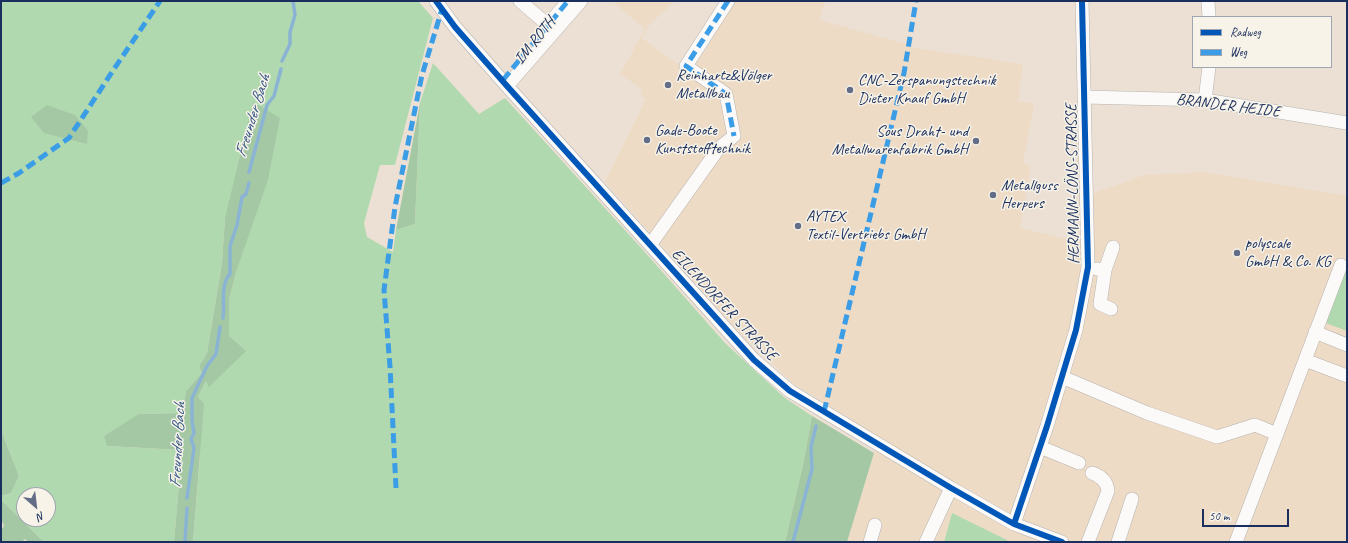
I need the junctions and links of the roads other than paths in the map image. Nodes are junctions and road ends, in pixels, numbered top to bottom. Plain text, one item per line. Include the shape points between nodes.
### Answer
1 (436, 1) edge
2 (520, 1) edge
3 (568, 1) edge
4 (581, 1) edge
5 (728, 1) edge
6 (1082, 1) edge
7 (1208, 1) edge
8 (1209, 16) edge
9 (548, 25) junction
10 (1209, 68) edge
11 (505, 83) junction
12 (1084, 97) junction
13 (1205, 100) junction
14 (1347, 123) edge
15 (650, 244) junction
16 (1113, 247) dead end
17 (1341, 265) dead end
18 (1088, 266) junction
19 (1105, 270) junction
20 (1111, 309) dead end
21 (1315, 332) junction
22 (1347, 345) edge
23 (1305, 360) junction
24 (1347, 376) edge
25 (1062, 377) junction
26 (1276, 434) junction
27 (1040, 447) junction
28 (1079, 464) dead end
29 (1092, 473) dead end
30 (951, 488) junction
31 (1132, 499) dead end
32 (1014, 524) junction
33 (875, 526) dead end
34 (870, 542) edge
35 (926, 542) edge
36 (1062, 542) edge
37 (1088, 542) edge
38 (1118, 542) edge
39 (1236, 542) edge

1 - 11 street, EILENDORFER STRASSE via 455,27
2 - 9 street
3 - 9 street, IM ROTH
4 - 11 street
5 - 15 street, EILENDORFER STRASSE via 686,66 726,94 734,136 719,148
6 - 12 street, HERMANN-LÖNS-STRASSE
7 - 8 street
9 - 11 street, IM ROTH
10 - 13 street
11 - 15 street, EILENDORFER STRASSE
12 - 13 street, BRANDER HEIDE
12 - 18 street, HERMANN-LÖNS-STRASSE
13 - 14 street, BRANDER HEIDE
15 - 30 street, EILENDORFER STRASSE via 754,360 790,391
16 - 19 street
17 - 21 street
18 - 19 street
18 - 25 street, HERMANN-LÖNS-STRASSE via 1076,330
19 - 20 street via 1100,304
21 - 22 street
21 - 23 street
23 - 24 street
23 - 26 street
25 - 26 street via 1147,413 1217,437 1255,425
25 - 27 street, HERMANN-LÖNS-STRASSE
26 - 39 street
27 - 28 street
27 - 32 street, HERMANN-LÖNS-STRASSE
29 - 37 street via 1105,482 1108,491
30 - 32 street, EILENDORFER STRASSE
30 - 35 street
31 - 38 street
32 - 36 street, EILENDORFER STRASSE
33 - 34 street

